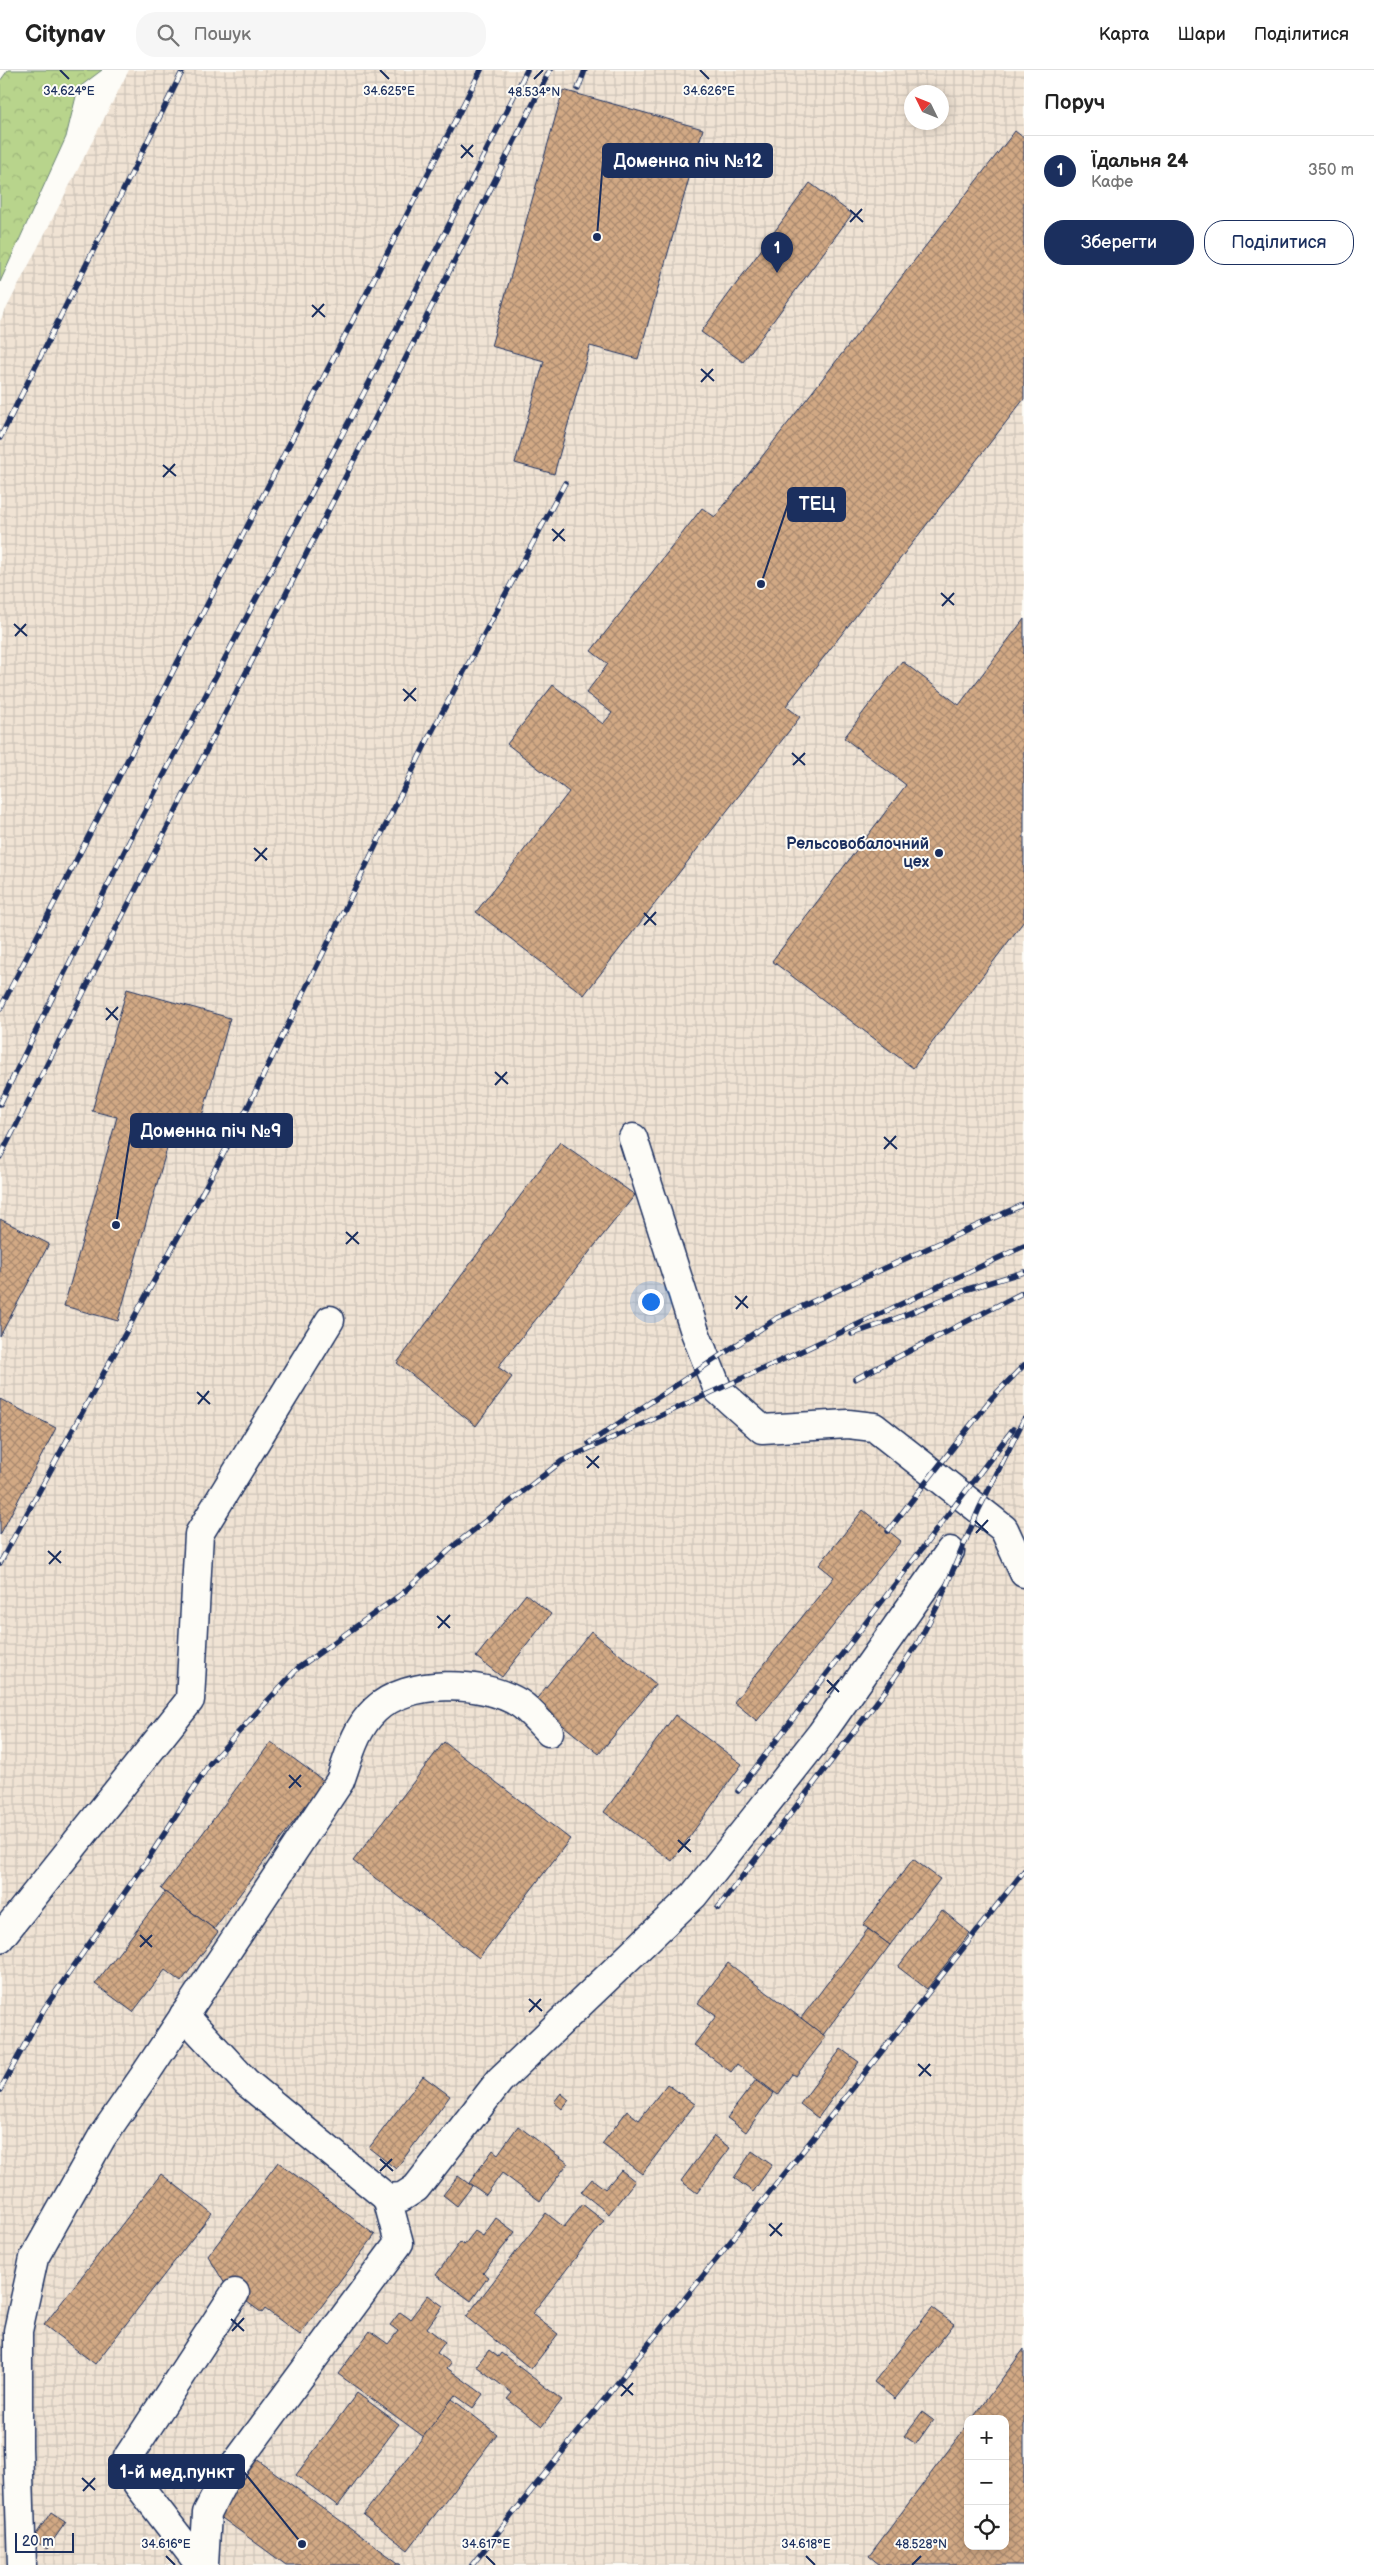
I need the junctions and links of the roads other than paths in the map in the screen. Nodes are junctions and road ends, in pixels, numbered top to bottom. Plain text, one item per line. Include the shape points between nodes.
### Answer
1 (633, 1138) dead end
2 (330, 1320) dead end
3 (950, 1551) dead end
4 (1024, 1572) edge
5 (549, 1732) dead end
6 (0, 1938) edge
7 (184, 2016) junction
8 (387, 2198) junction
9 (235, 2292) dead end
10 (22, 2565) edge
11 (202, 2565) edge

1 - 4 lane via 695,1332 718,1390 762,1429 848,1424 874,1427 1004,1529
2 - 6 lane via 198,1534 190,1700
3 - 8 lane via 821,1734 694,1895 500,2080 416,2188 402,2197
5 - 7 lane via 520,1703 487,1688 427,1687 403,1692 375,1710 358,1732 340,1781
7 - 8 lane via 246,2082
7 - 10 lane via 102,2136 34,2258 18,2331
8 - 11 lane via 399,2243 225,2478 207,2512
9 - 11 lane via 128,2457 136,2482

